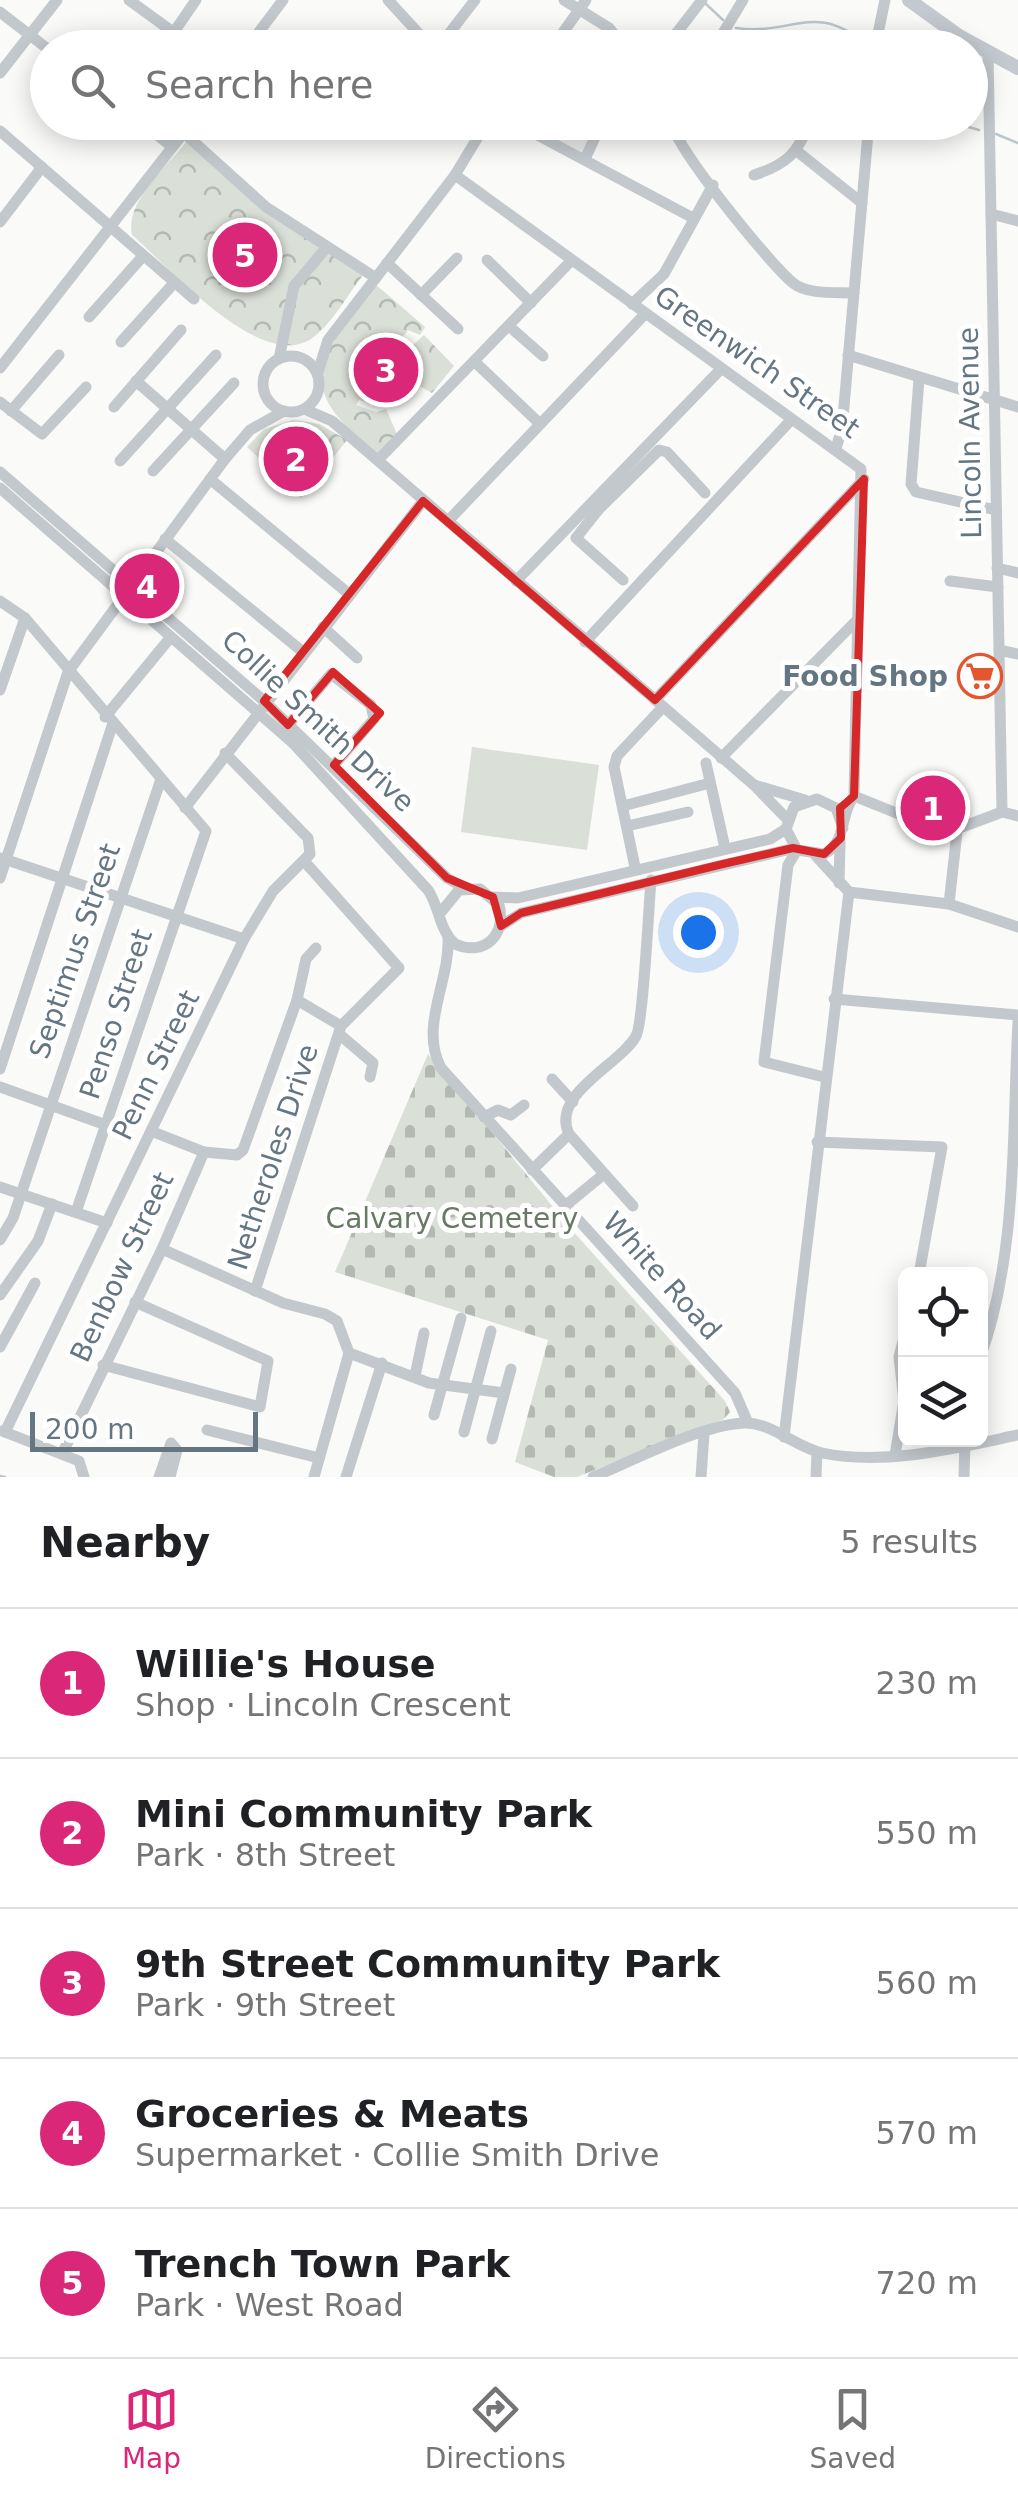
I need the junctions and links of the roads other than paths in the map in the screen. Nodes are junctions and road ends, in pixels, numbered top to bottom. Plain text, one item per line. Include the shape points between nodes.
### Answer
1 (57, 0) edge
2 (129, 0) edge
3 (196, 0) edge
4 (282, 0) edge
5 (388, 0) edge
6 (475, 0) edge
7 (564, 0) edge
8 (702, 0) edge
9 (743, 0) edge
10 (885, 0) edge
11 (909, 0) edge
12 (583, 4) edge
13 (0, 12) edge
14 (33, 30) edge
15 (171, 30) edge
16 (175, 30) edge
17 (260, 30) edge
18 (417, 30) edge
19 (450, 30) edge
20 (565, 30) edge
21 (610, 30) edge
22 (679, 30) edge
23 (725, 30) edge
24 (879, 30) edge
25 (954, 30) edge
26 (29, 35) joint
27 (988, 53) joint
28 (1018, 68) edge
29 (0, 72) edge
30 (0, 131) edge
31 (162, 140) edge
32 (176, 140) edge
33 (200, 140) edge
34 (476, 140) edge
35 (548, 140) edge
36 (594, 140) edge
37 (679, 140) edge
38 (803, 140) edge
39 (867, 140) edge
40 (170, 146) junction
41 (798, 152) junction
42 (585, 158) junction
43 (42, 167) junction
44 (455, 174) junction
45 (754, 175) dead end
46 (713, 185) junction
47 (862, 203) junction
48 (991, 214) junction
49 (693, 218) junction
50 (1018, 221) edge
51 (0, 222) edge
52 (111, 228) junction
53 (326, 247) junction
54 (144, 256) junction
55 (457, 258) dead end
56 (486, 260) dead end
57 (571, 261) junction
58 (387, 263) junction
59 (376, 278) junction
60 (174, 283) junction
61 (854, 293) junction
62 (421, 295) junction
63 (194, 300) dead end
64 (531, 304) junction
65 (632, 304) junction
66 (644, 314) junction
67 (89, 317) dead end
68 (509, 326) junction
69 (458, 329) dead end
70 (181, 330) dead end
71 (328, 340) junction
72 (121, 342) dead end
73 (216, 354) dead end
74 (60, 355) dead end
75 (848, 355) junction
76 (543, 356) dead end
77 (300, 357) junction
78 (278, 359) junction
79 (475, 362) junction
80 (0, 368) edge
81 (720, 369) junction
82 (318, 372) junction
83 (919, 379) junction
84 (136, 381) junction
85 (234, 383) dead end
86 (86, 387) dead end
87 (264, 393) junction
88 (318, 393) junction
89 (994, 400) junction
90 (5, 406) edge
91 (114, 406) dead end
92 (167, 408) junction
93 (1018, 408) edge
94 (304, 409) junction
95 (284, 411) junction
96 (791, 420) junction
97 (332, 421) junction
98 (538, 422) junction
99 (191, 430) junction
100 (250, 430) junction
101 (836, 448) junction
102 (225, 459) junction
103 (378, 460) junction
104 (120, 461) dead end
105 (153, 471) dead end
106 (0, 472) edge
107 (210, 479) junction
108 (864, 479) junction
109 (0, 488) edge
110 (705, 493) dead end
111 (423, 501) junction
112 (594, 507) junction
113 (996, 510) junction
114 (448, 521) junction
115 (165, 539) junction
116 (998, 568) junction
117 (1018, 573) edge
118 (623, 580) dead end
119 (516, 581) junction
120 (950, 581) dead end
121 (998, 587) junction
122 (125, 591) junction
123 (349, 594) junction
124 (0, 602) edge
125 (25, 618) junction
126 (857, 620) junction
127 (323, 627) junction
128 (170, 638) junction
129 (584, 642) junction
130 (999, 650) junction
131 (303, 652) junction
132 (1018, 654) edge
133 (357, 658) dead end
134 (68, 672) junction
135 (0, 690) edge
136 (658, 704) junction
137 (261, 705) junction
138 (109, 721) junction
139 (288, 724) junction
140 (225, 753) junction
141 (721, 758) junction
142 (706, 763) dead end
143 (334, 765) junction
144 (160, 782) junction
145 (710, 783) junction
146 (754, 784) junction
147 (852, 798) junction
148 (811, 799) junction
149 (622, 806) junction
150 (184, 808) junction
151 (688, 812) dead end
152 (1002, 812) junction
153 (1018, 816) edge
154 (786, 824) junction
155 (627, 826) junction
156 (957, 832) junction
157 (842, 833) junction
158 (725, 848) junction
159 (796, 849) junction
160 (816, 856) junction
161 (3, 859) edge
162 (305, 862) junction
163 (636, 867) junction
164 (0, 878) edge
165 (63, 878) junction
166 (652, 880) junction
167 (466, 888) junction
168 (844, 889) junction
169 (120, 897) junction
170 (493, 897) junction
171 (949, 904) junction
172 (442, 911) junction
173 (174, 917) junction
174 (501, 926) junction
175 (1018, 927) edge
176 (448, 938) junction
177 (244, 940) junction
178 (316, 948) dead end
179 (473, 949) junction
180 (448, 966) junction
181 (834, 999) junction
182 (297, 1000) junction
183 (1018, 1018) edge
184 (340, 1030) junction
185 (0, 1070) edge
186 (370, 1077) dead end
187 (824, 1077) junction
188 (552, 1079) dead end
189 (0, 1087) edge
190 (572, 1102) junction
191 (48, 1105) junction
192 (524, 1105) dead end
193 (484, 1117) junction
194 (106, 1125) junction
195 (151, 1131) junction
196 (569, 1134) junction
197 (817, 1142) junction
198 (204, 1152) junction
199 (532, 1170) junction
200 (604, 1174) junction
201 (0, 1186) edge
202 (21, 1194) junction
203 (52, 1204) junction
204 (565, 1206) junction
205 (633, 1206) dead end
206 (76, 1212) junction
207 (107, 1223) junction
208 (0, 1240) edge
209 (162, 1249) junction
210 (920, 1267) edge
211 (35, 1283) dead end
212 (256, 1290) junction
213 (0, 1296) edge
214 (135, 1302) junction
215 (461, 1318) dead end
216 (492, 1331) dead end
217 (424, 1333) dead end
218 (0, 1348) edge
219 (349, 1353) junction
220 (899, 1357) edge
221 (980, 1357) edge
222 (382, 1363) junction
223 (103, 1365) junction
224 (511, 1368) dead end
225 (415, 1376) junction
226 (442, 1386) junction
227 (475, 1390) junction
228 (504, 1393) junction
229 (434, 1415) dead end
230 (748, 1423) junction
231 (207, 1430) dead end
232 (2, 1431) edge
233 (464, 1432) dead end
234 (704, 1434) junction
235 (1018, 1435) edge
236 (784, 1437) junction
237 (492, 1439) dead end
238 (988, 1440) edge
239 (942, 1447) edge
240 (965, 1447) edge
241 (816, 1452) junction
242 (62, 1454) junction
243 (896, 1455) junction
244 (320, 1458) junction
245 (169, 1468) edge
246 (84, 1477) edge
247 (159, 1477) edge
248 (314, 1477) edge
249 (346, 1477) edge
250 (593, 1477) edge
251 (701, 1477) edge
252 (816, 1477) edge
253 (964, 1477) edge

1 - 14 street
2 - 15 street
3 - 16 street
4 - 17 street
5 - 18 street
6 - 19 street
7 - 12 street
8 - 22 street
9 - 23 street
10 - 24 street
11 - 25 main road
12 - 20 street
12 - 21 street
13 - 26 street
26 - 29 street
27 - 28 main road
27 - 48 street, Lincoln Avenue
30 - 43 street
31 - 40 street
32 - 40 street
33 - 53 street via 266,207
34 - 44 street
35 - 42 street
36 - 42 street
37 - 46 street
38 - 41 street
39 - 47 street
40 - 52 street
41 - 45 street
41 - 47 street
42 - 49 street
43 - 51 street
43 - 52 street
44 - 57 street, Greenwich Street
44 - 58 street
46 - 49 street
46 - 61 street via 796,285
47 - 61 street
48 - 50 street
48 - 89 street, Lincoln Avenue
49 - 65 street via 664,274
52 - 54 street
52 - 80 street
53 - 59 street
53 - 78 street via 294,286
54 - 60 street
54 - 67 street
55 - 62 street
56 - 64 street
57 - 64 street
57 - 65 street, Greenwich Street
58 - 59 street
58 - 62 street
59 - 71 street
60 - 63 street
60 - 72 street
61 - 75 street
62 - 69 street
64 - 68 street
65 - 66 street, Greenwich Street
66 - 81 street, Greenwich Street
66 - 98 street
68 - 76 street
68 - 79 street
70 - 84 street
71 - 77 street
71 - 82 street
73 - 92 street
74 - 90 street
75 - 83 street
75 - 101 street
77 - 78 street
77 - 82 street
78 - 87 street via 266,370
79 - 98 street
79 - 103 street
81 - 96 street, Greenwich Street
81 - 112 street
82 - 88 street
83 - 89 street
83 - 113 street via 911,484 916,492
84 - 91 street
84 - 92 street
85 - 99 street
86 - 90 street via 42,434
87 - 95 street
87 - 100 street
88 - 94 street
88 - 97 street
89 - 93 street
89 - 113 street, Lincoln Avenue
92 - 99 street
92 - 104 street
94 - 95 street
94 - 97 street
95 - 100 street
96 - 101 street, Greenwich Street
96 - 129 street
97 - 103 street
98 - 114 street
99 - 102 street
99 - 105 street
100 - 102 street
101 - 108 street, Greenwich Street
102 - 107 street
103 - 111 street
106 - 122 street, Collie Smith Drive
107 - 115 street
107 - 123 street
108 - 126 street, Greenwich Street
108 - 136 street
109 - 122 street, Collie Smith Drive
110 - 112 street via 659,450
111 - 114 street
111 - 123 street
112 - 118 street via 576,538
112 - 119 street
113 - 116 street, Lincoln Avenue
114 - 119 street
115 - 122 street
115 - 131 street
116 - 117 street
116 - 121 street, Lincoln Avenue
119 - 129 street
120 - 121 street
121 - 130 street, Lincoln Avenue
122 - 128 street, Collie Smith Drive
122 - 134 street
122 - 137 street, Collie Smith Drive
123 - 127 street
124 - 125 street
125 - 134 street
125 - 135 street
126 - 141 street
126 - 147 street, Greenwich Street
127 - 131 street
127 - 133 street
128 - 137 street, Collie Smith Drive
128 - 138 street
129 - 136 street
130 - 132 street
130 - 152 street, Lincoln Avenue
131 - 137 street
134 - 138 street
134 - 161 street
136 - 141 street
136 - 149 street via 617,756
137 - 139 street, Collie Smith Drive
137 - 140 street
137 - 172 street, Collie Smith Drive
138 - 144 street
138 - 165 street
139 - 143 street, Collie Smith Drive
139 - 143 street via 331,674 371,705 374,719
140 - 150 street
140 - 162 street via 308,838
141 - 146 street
142 - 145 street
143 - 167 street, Collie Smith Drive via 447,878
144 - 150 street
144 - 169 street, Septimus Street
145 - 149 street
145 - 158 street
146 - 148 street
146 - 154 street
147 - 148 street
147 - 156 street via 935,832
147 - 157 street, Greenwich Street
148 - 154 street
148 - 157 street via 836,808
149 - 155 street
150 - 173 street, Penso Street via 206,832
151 - 155 street
152 - 153 street
152 - 156 street
154 - 158 street via 770,839
154 - 159 street
155 - 163 street
156 - 171 street
157 - 160 street via 831,850
157 - 168 street, Greenwich Street via 836,864
158 - 163 street
159 - 160 street
159 - 166 street
159 - 187 street via 788,865 764,1062
160 - 168 street
161 - 164 street
161 - 165 street
162 - 177 street, Penn Street via 273,892
162 - 184 street, Netheroles Drive via 400,968
163 - 170 street via 518,898
165 - 169 street
165 - 185 street
166 - 174 street via 521,913
166 - 190 street via 636,1037
167 - 170 street
167 - 172 street
168 - 171 street
168 - 181 street, Greenwich Street
169 - 173 street
169 - 191 street, Septimus Street
170 - 174 street
171 - 175 street
172 - 176 street
173 - 177 street
173 - 194 street, Penso Street
174 - 179 street via 487,944
176 - 179 street
176 - 180 street, White Road
177 - 195 street, Penn Street
178 - 182 street via 306,959
179 - 180 street
180 - 193 street, White Road via 433,1020 434,1050 447,1076
181 - 183 street
181 - 187 street, Greenwich Street
182 - 184 street
182 - 198 street via 243,1150
183 - 221 street via 1008,1220 995,1316
184 - 186 street via 373,1062
184 - 212 street, Netheroles Drive
187 - 197 street, Greenwich Street
188 - 190 street
189 - 191 street
190 - 196 street via 565,1118
191 - 194 street
191 - 202 street, Septimus Street
192 - 193 street via 511,1115 494,1111
193 - 199 street, White Road
194 - 206 street, Penso Street
195 - 198 street, Benbow Street
195 - 207 street, Penn Street
196 - 199 street
196 - 200 street
197 - 210 street via 942,1147
197 - 236 street, Greenwich Street
198 - 209 street, Benbow Street
199 - 204 street, White Road
200 - 204 street
200 - 205 street
201 - 202 street
202 - 203 street
202 - 208 street, Septimus Street
203 - 206 street
203 - 213 street via 38,1241
204 - 230 street, White Road via 735,1393
206 - 207 street
207 - 232 street, Penn Street
209 - 212 street
209 - 214 street, Benbow Street
211 - 218 street
212 - 219 street via 337,1321
214 - 223 street, Benbow Street
214 - 223 street via 270,1364 257,1410
215 - 226 street
216 - 227 street
217 - 225 street
219 - 222 street
219 - 244 street
220 - 243 street via 904,1401
222 - 225 street
222 - 249 street
223 - 242 street, Benbow Street
224 - 228 street
225 - 226 street
226 - 227 street
226 - 229 street
227 - 228 street
227 - 233 street
228 - 237 street
230 - 234 street
230 - 236 street
231 - 244 street
232 - 242 street
234 - 250 street
234 - 251 street
235 - 238 street
236 - 241 street
239 - 243 street
240 - 253 street
241 - 243 street
241 - 252 street
242 - 246 street via 79,1460
244 - 248 street
245 - 247 street

